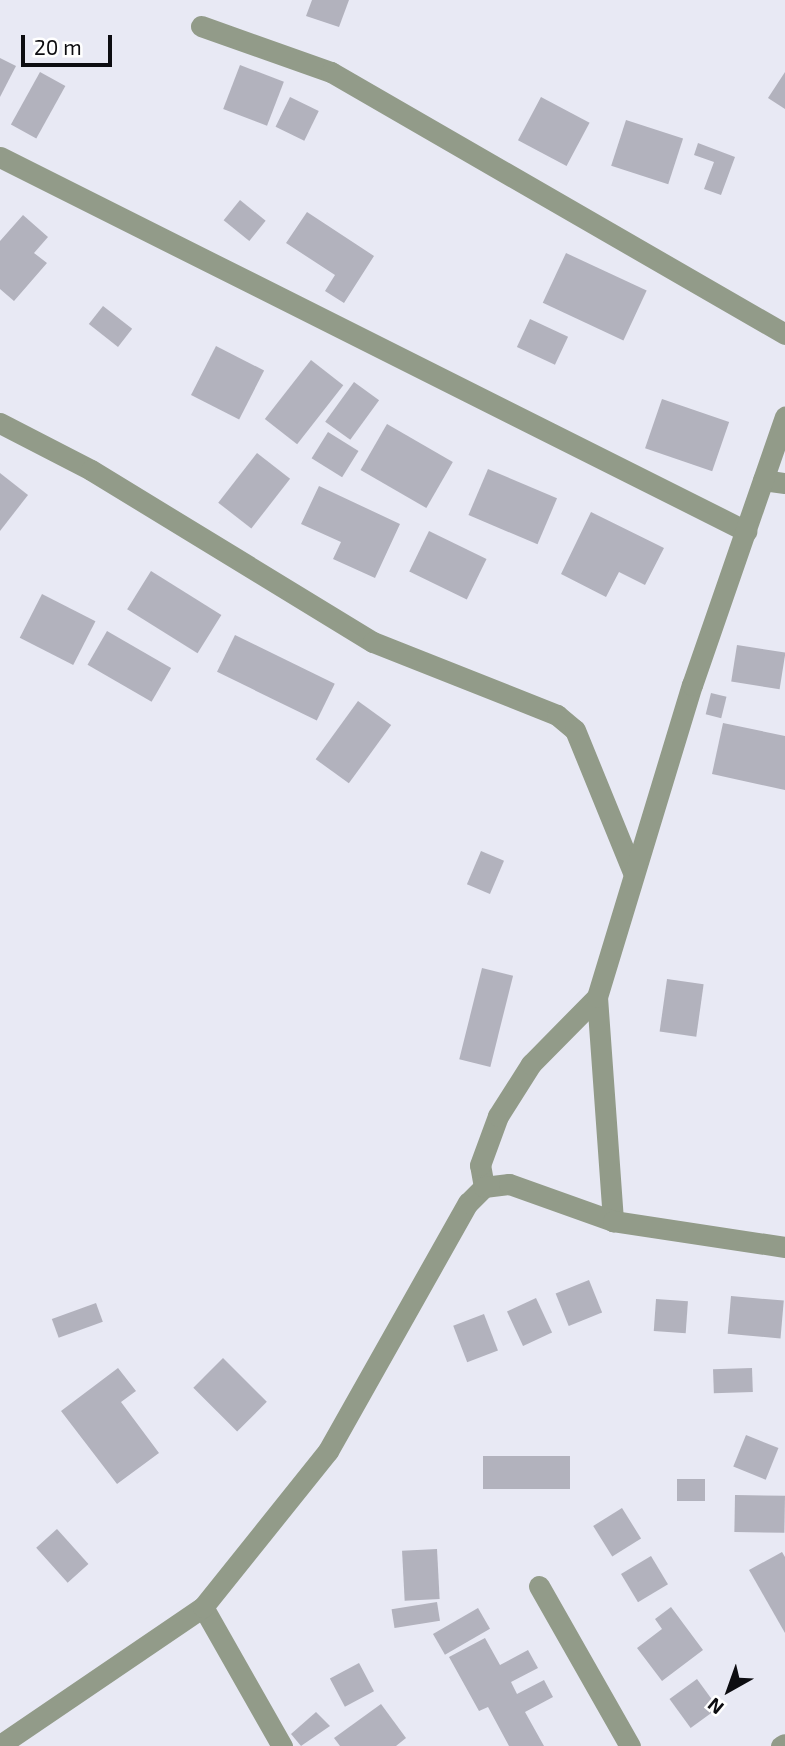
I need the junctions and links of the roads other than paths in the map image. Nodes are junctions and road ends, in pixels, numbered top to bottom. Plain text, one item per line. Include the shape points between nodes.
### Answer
1 (201, 26) dead end
2 (0, 157) edge
3 (785, 334) edge
4 (785, 417) edge
5 (0, 423) edge
6 (763, 480) junction
7 (785, 483) edge
8 (746, 531) junction
9 (633, 872) junction
10 (597, 997) junction
11 (484, 1186) junction
12 (613, 1221) junction
13 (785, 1247) edge
14 (539, 1586) dead end
15 (203, 1607) junction
16 (0, 1745) edge
17 (282, 1746) edge
18 (630, 1746) edge

1 - 3 street via 331,72
2 - 8 street
4 - 6 street
5 - 9 street via 92,470 373,642 557,715 575,730
6 - 7 street
6 - 8 street
8 - 9 street
9 - 10 street via 621,927
10 - 11 street via 531,1064 498,1116 480,1165
10 - 12 street
11 - 12 street via 509,1184
11 - 15 street via 468,1203 328,1451
12 - 13 street
14 - 18 street
15 - 16 street
15 - 17 street

